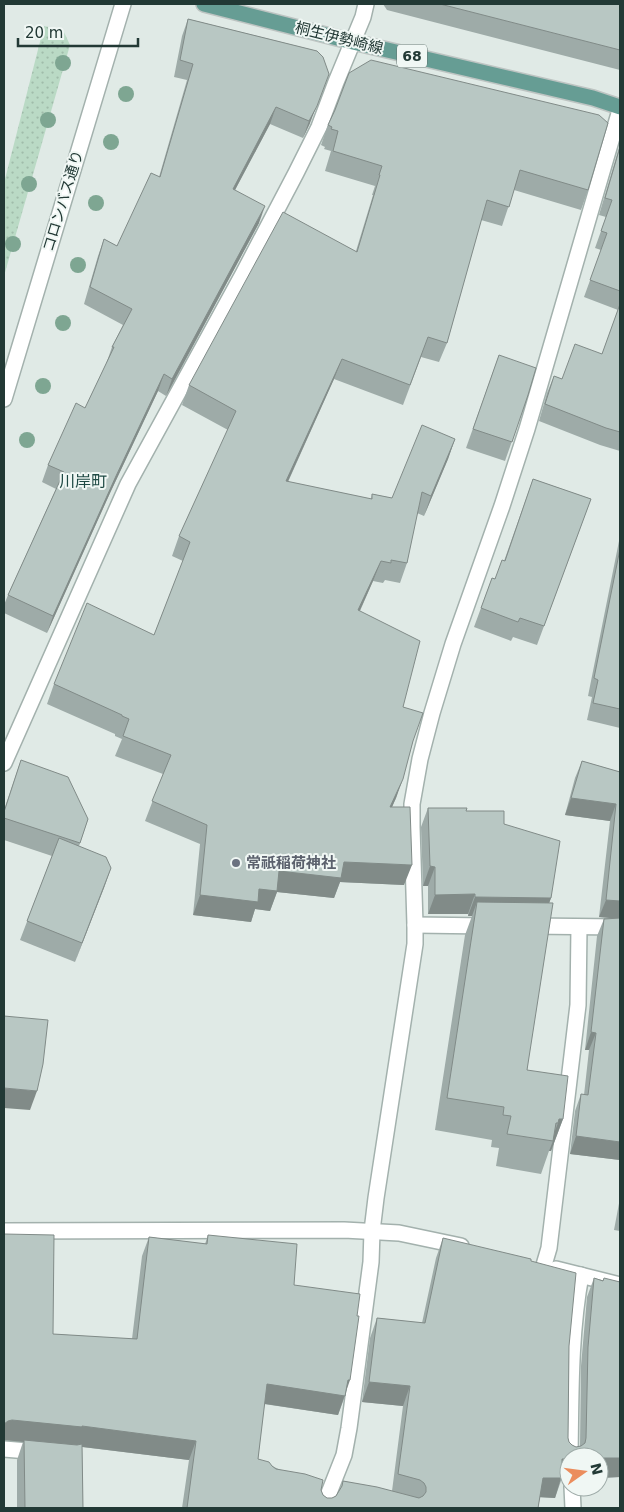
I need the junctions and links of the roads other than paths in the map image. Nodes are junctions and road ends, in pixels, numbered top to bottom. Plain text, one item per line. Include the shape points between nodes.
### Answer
1 (123, 4) edge
2 (204, 4) edge
3 (366, 4) edge
4 (353, 42) junction
5 (620, 108) edge
6 (4, 399) edge
7 (4, 763) edge
8 (415, 925) junction
9 (579, 927) junction
10 (620, 927) edge
11 (4, 1230) edge
12 (372, 1231) junction
13 (478, 1250) edge
14 (525, 1261) edge
15 (544, 1265) junction
16 (581, 1275) junction
17 (620, 1285) edge
18 (570, 1447) edge
19 (4, 1449) edge
20 (52, 1454) edge
21 (313, 1486) edge
22 (330, 1488) junction
23 (347, 1492) edge
24 (323, 1508) edge

1 - 6 street, コロンバス通り
2 - 4 main road, 桐生伊勢崎線 / 68
3 - 4 street
4 - 5 main road, 桐生伊勢崎線 / 68 via 593,98
4 - 7 street via 296,174 128,484
5 - 8 street via 528,428 453,644 420,759 412,804
8 - 9 street
8 - 12 street via 415,944
9 - 10 street
9 - 15 street via 578,1005 549,1248
11 - 12 street
12 - 13 street via 398,1233
12 - 22 street via 371,1262 349,1428 344,1455
14 - 15 street
15 - 16 street
16 - 17 street
16 - 18 street via 574,1328
19 - 20 street
21 - 22 street
22 - 23 street
22 - 24 street

